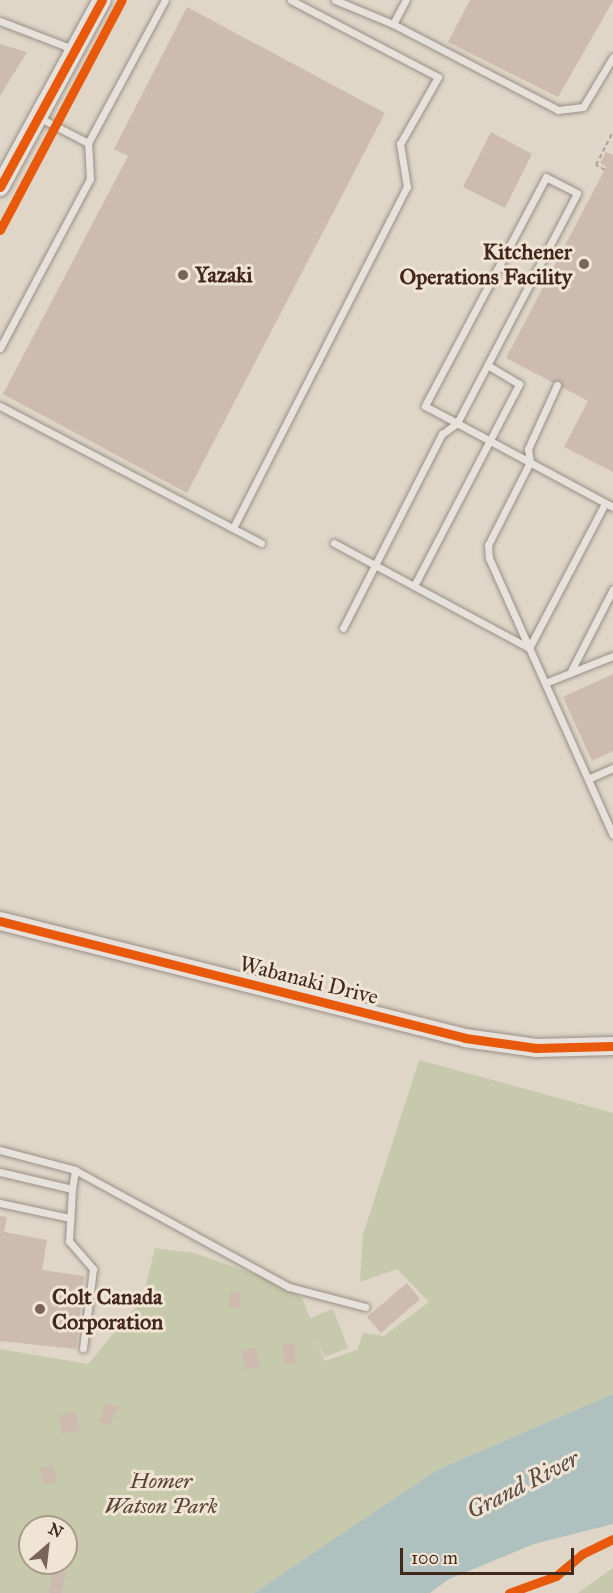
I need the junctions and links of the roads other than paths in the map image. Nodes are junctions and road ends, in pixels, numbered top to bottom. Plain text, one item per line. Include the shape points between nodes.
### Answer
1 (102, 0) edge
2 (165, 0) edge
3 (291, 0) edge
4 (335, 0) edge
5 (406, 0) edge
6 (0, 21) edge
7 (393, 24) junction
8 (75, 50) junction
9 (613, 57) edge
10 (38, 117) junction
11 (88, 143) junction
12 (0, 187) edge
13 (0, 348) edge
14 (487, 366) junction
15 (557, 385) dead end
16 (0, 406) edge
17 (457, 423) junction
18 (489, 441) junction
19 (530, 462) junction
20 (606, 503) junction
21 (613, 507) edge
22 (233, 528) junction
23 (261, 543) dead end
24 (334, 543) dead end
25 (375, 565) junction
26 (414, 586) junction
27 (613, 589) edge
28 (343, 628) dead end
29 (529, 648) junction
30 (613, 656) edge
31 (570, 673) junction
32 (545, 683) junction
33 (613, 768) edge
34 (588, 779) junction
35 (613, 835) edge
36 (0, 921) edge
37 (613, 1046) edge
38 (0, 1150) edge
39 (75, 1170) junction
40 (0, 1172) edge
41 (72, 1189) junction
42 (0, 1203) edge
43 (70, 1218) junction
44 (366, 1307) dead end
45 (83, 1348) dead end

1 - 8 street
2 - 11 lane
3 - 22 lane via 438,77 400,144 407,187
4 - 7 lane
5 - 7 lane
6 - 8 lane
7 - 9 lane via 558,110 583,107
8 - 10 street
10 - 11 lane
10 - 12 street
11 - 13 lane via 90,179
14 - 17 lane
14 - 17 lane via 577,193 546,177 425,406
14 - 18 lane via 519,384
15 - 19 lane via 528,449
16 - 22 lane
17 - 18 lane
17 - 25 lane via 442,434
18 - 19 lane
18 - 26 lane
19 - 20 lane
19 - 29 lane via 488,545
20 - 21 lane
20 - 29 lane
22 - 23 lane
24 - 25 lane
25 - 26 lane
25 - 28 lane
26 - 29 lane
27 - 31 lane
29 - 32 lane
30 - 31 lane
31 - 32 lane
32 - 34 lane
33 - 34 lane
34 - 35 lane
36 - 37 street, Wabanaki Drive via 465,1038 536,1048
38 - 39 lane
39 - 41 lane
39 - 44 lane via 289,1287
40 - 41 lane
41 - 43 lane
42 - 43 lane
43 - 45 lane via 69,1241 93,1269

